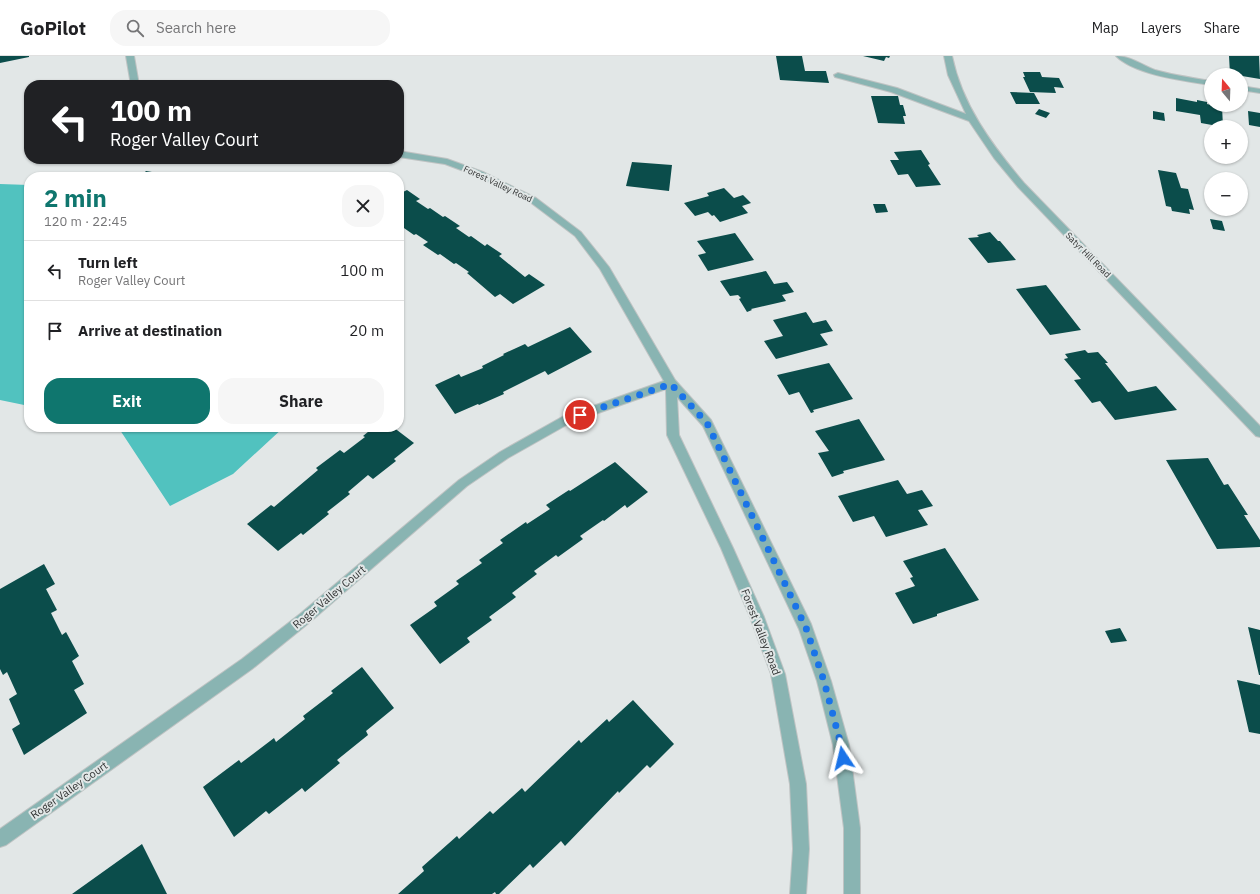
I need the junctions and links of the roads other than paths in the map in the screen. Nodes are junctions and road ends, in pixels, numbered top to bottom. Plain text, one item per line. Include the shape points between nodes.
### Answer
1 (130, 56) edge
2 (948, 56) edge
3 (1120, 56) edge
4 (838, 75) dead end
5 (134, 80) edge
6 (1204, 82) edge
7 (1248, 89) edge
8 (1260, 91) edge
9 (972, 119) junction
10 (404, 155) edge
11 (671, 384) junction
12 (1260, 433) edge
13 (0, 838) edge
14 (798, 894) edge
15 (852, 894) edge

1 - 5 street
2 - 9 street, Satyr Hill Road via 952,75
3 - 6 street via 1159,73
4 - 9 street via 894,90
7 - 8 street
9 - 12 street, Satyr Hill Road via 997,156 1035,201
10 - 11 street, Forest Valley Road via 447,162 480,174 533,200 578,234 604,267
11 - 13 street, Roger Valley Court via 566,420 504,455 463,483 247,664
11 - 14 street, Forest Valley Road via 673,435 754,610 778,674 798,784 801,849
11 - 15 street, Forest Valley Road via 707,423 806,628 824,681 841,745 852,828

